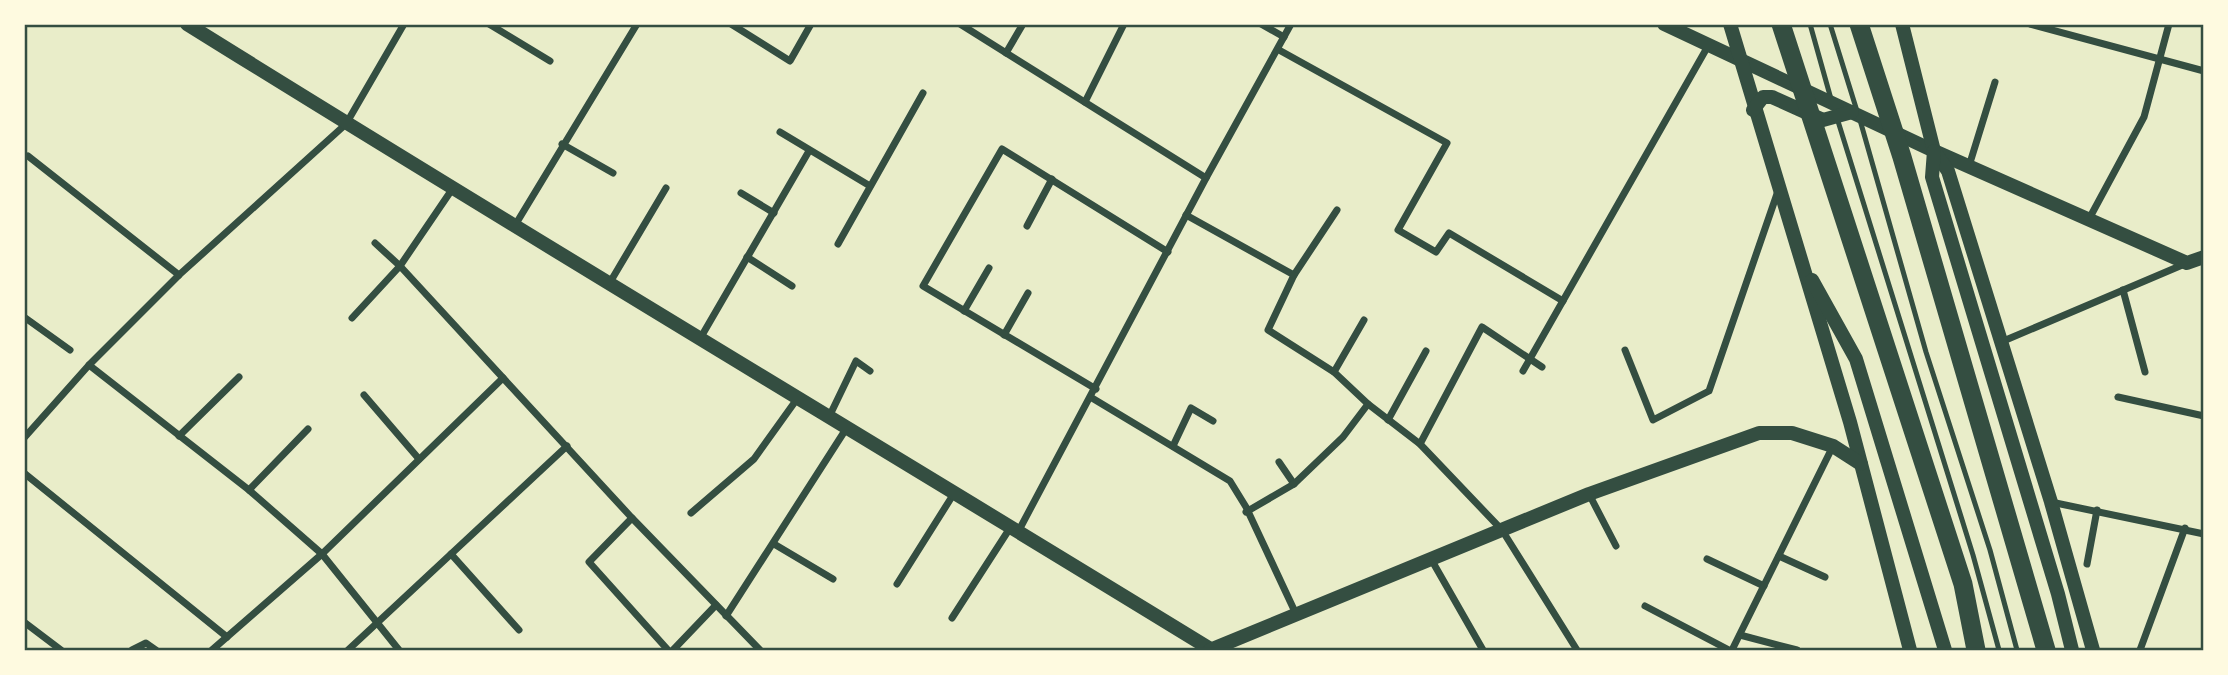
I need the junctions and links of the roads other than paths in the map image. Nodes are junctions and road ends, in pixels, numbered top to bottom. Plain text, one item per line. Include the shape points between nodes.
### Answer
1 (187, 24) edge
2 (404, 24) edge
3 (489, 24) edge
4 (637, 24) edge
5 (731, 24) edge
6 (811, 24) edge
7 (960, 24) edge
8 (1023, 24) edge
9 (1124, 24) edge
10 (1261, 24) edge
11 (1291, 24) edge
12 (1664, 24) edge
13 (1730, 24) edge
14 (1781, 24) edge
15 (1810, 24) edge
16 (1830, 24) edge
17 (1859, 24) edge
18 (1902, 24) edge
19 (2030, 24) edge
20 (2169, 24) edge
21 (1284, 37) junction
22 (1708, 46) junction
23 (1279, 50) junction
24 (1006, 53) junction
25 (1739, 60) junction
26 (2161, 60) junction
27 (550, 61) dead end
28 (2203, 71) edge
29 (1995, 82) dead end
30 (923, 93) dead end
31 (1085, 102) junction
32 (1753, 110) junction
33 (1852, 112) junction
34 (346, 124) junction
35 (780, 132) dead end
36 (562, 144) junction
37 (1934, 150) junction
38 (809, 151) junction
39 (28, 156) dead end
40 (1969, 166) junction
41 (613, 173) dead end
42 (1206, 178) junction
43 (1052, 179) junction
44 (870, 186) junction
45 (453, 188) junction
46 (666, 188) dead end
47 (1778, 191) junction
48 (741, 194) dead end
49 (1338, 210) dead end
50 (774, 213) junction
51 (1186, 215) junction
52 (2089, 219) junction
53 (1027, 226) dead end
54 (514, 227) junction
55 (375, 243) dead end
56 (838, 244) dead end
57 (1168, 252) junction
58 (747, 257) junction
59 (2203, 257) edge
60 (1799, 258) junction
61 (2187, 263) junction
62 (400, 266) junction
63 (989, 268) dead end
64 (179, 275) junction
65 (1294, 275) junction
66 (609, 284) junction
67 (792, 286) dead end
68 (2123, 290) junction
69 (1028, 293) dead end
70 (1563, 301) junction
71 (964, 311) junction
72 (24, 317) edge
73 (352, 318) dead end
74 (1364, 320) dead end
75 (1004, 335) junction
76 (701, 337) junction
77 (2001, 342) junction
78 (70, 350) dead end
79 (1625, 350) dead end
80 (1426, 351) dead end
81 (1531, 358) junction
82 (89, 365) junction
83 (1542, 367) dead end
84 (870, 371) dead end
85 (1523, 371) dead end
86 (1334, 372) junction
87 (2145, 372) dead end
88 (239, 377) dead end
89 (503, 378) junction
90 (1096, 389) junction
91 (365, 395) dead end
92 (2118, 397) dead end
93 (1092, 398) junction
94 (797, 399) junction
95 (1368, 404) junction
96 (2203, 416) edge
97 (828, 417) junction
98 (1388, 420) junction
99 (1213, 421) dead end
100 (308, 429) dead end
101 (846, 429) junction
102 (179, 436) junction
103 (24, 438) edge
104 (1420, 444) junction
105 (567, 446) junction
106 (1173, 446) junction
107 (1833, 446) junction
108 (419, 459) junction
109 (1279, 462) dead end
110 (1861, 464) junction
111 (24, 473) edge
112 (1294, 484) junction
113 (249, 490) junction
114 (1590, 494) junction
115 (953, 495) junction
116 (2051, 502) junction
117 (2096, 510) junction
118 (1245, 512) junction
119 (691, 513) dead end
120 (632, 518) junction
121 (2185, 528) junction
122 (1014, 530) junction
123 (1502, 530) junction
124 (2203, 534) edge
125 (774, 544) junction
126 (1616, 546) dead end
127 (321, 554) junction
128 (452, 554) junction
129 (1779, 556) junction
130 (1431, 559) junction
131 (1707, 559) dead end
132 (2087, 564) dead end
133 (1825, 577) dead end
134 (833, 579) dead end
135 (897, 584) dead end
136 (1764, 586) junction
137 (716, 605) junction
138 (1645, 606) dead end
139 (1296, 615) junction
140 (726, 616) junction
141 (952, 618) dead end
142 (24, 622) edge
143 (377, 622) junction
144 (519, 630) dead end
145 (1740, 635) junction
146 (227, 637) junction
147 (153, 648) edge
148 (61, 650) edge
149 (132, 650) edge
150 (212, 650) edge
151 (348, 650) edge
152 (398, 650) edge
153 (671, 650) edge
154 (760, 650) edge
155 (1211, 650) edge
156 (1483, 650) edge
157 (1577, 650) edge
158 (1731, 650) edge
159 (1797, 650) edge
160 (1910, 650) edge
161 (1945, 650) edge
162 (1976, 650) edge
163 (1999, 650) edge
164 (2017, 650) edge
165 (2046, 650) edge
166 (2072, 650) edge
167 (2093, 650) edge
168 (2140, 650) edge

1 - 34 main road
2 - 34 street
3 - 27 street
4 - 36 street
5 - 6 street via 790,61
7 - 24 street
8 - 24 street
9 - 31 street
10 - 21 street
11 - 21 street
12 - 22 main road
13 - 25 main road
14 - 162 highway via 1963,584
15 - 163 lane
16 - 164 lane
17 - 165 highway
18 - 37 main road
19 - 26 street
20 - 26 street
21 - 23 street
22 - 25 main road
22 - 70 street
23 - 42 street
23 - 70 street via 1447,143 1398,230 1436,252 1449,233
24 - 31 street
25 - 32 main road
25 - 33 main road
26 - 28 street
26 - 52 street via 2144,117
29 - 40 street
30 - 44 street
31 - 42 street
32 - 33 main road via 1763,97 1772,97 1823,120
32 - 47 main road
33 - 37 main road
34 - 45 main road
34 - 64 street
35 - 38 street
36 - 41 street
36 - 54 street
37 - 40 main road
37 - 77 main road via 1948,172
37 - 166 main road via 1932,177
38 - 44 street
38 - 50 street
39 - 64 street
40 - 52 main road
42 - 51 street
43 - 53 street
43 - 57 street
43 - 71 street via 1002,149 923,286
44 - 56 street
45 - 54 main road
45 - 62 street
46 - 66 street
47 - 60 main road
47 - 79 street via 1709,391 1653,420
48 - 50 street
49 - 65 street
50 - 58 street
51 - 57 street
51 - 65 street
52 - 61 main road
54 - 66 main road
55 - 62 street
57 - 90 street
58 - 67 street
58 - 76 street
59 - 61 main road
60 - 110 main road
60 - 161 main road via 1856,359
61 - 68 street
62 - 73 street
62 - 89 street
63 - 71 street
64 - 82 street
65 - 86 street via 1268,330
66 - 76 main road
68 - 77 street
68 - 87 street
69 - 75 street
70 - 81 street
71 - 75 street
72 - 78 street
74 - 86 street
75 - 90 street
76 - 94 main road
77 - 116 main road
80 - 98 street
81 - 83 street
81 - 85 street
81 - 104 street via 1482,327
82 - 102 street
82 - 103 street
84 - 97 street via 856,361
86 - 95 street
88 - 102 street
89 - 105 street
89 - 108 street
90 - 93 street
91 - 108 street
92 - 96 street
93 - 106 street
93 - 122 street
94 - 97 main road
94 - 119 street via 754,459
95 - 98 street
95 - 112 street via 1343,437
97 - 101 main road
98 - 104 street
99 - 106 street via 1191,408
100 - 113 street
101 - 115 main road
101 - 125 street
102 - 113 street
104 - 123 street
105 - 120 street
105 - 128 street
106 - 118 street via 1230,481 1246,506
107 - 110 main road
107 - 114 main road via 1791,433 1759,433
107 - 129 street
108 - 127 street
109 - 112 street
110 - 160 main road
111 - 146 street
112 - 118 street
113 - 127 street
114 - 123 main road
114 - 126 street
115 - 122 main road
115 - 135 street
116 - 117 street
116 - 167 main road
117 - 121 street
117 - 132 street
118 - 139 street
120 - 137 street
120 - 153 street via 589,562
121 - 124 street
121 - 168 street
122 - 141 street
122 - 155 main road
123 - 130 main road
123 - 157 street
125 - 134 street
125 - 140 street
127 - 143 street
127 - 146 street
128 - 143 street
128 - 144 street
129 - 133 street
129 - 136 street
130 - 139 main road
130 - 156 street
131 - 136 street
136 - 145 street
137 - 140 street
137 - 153 street
138 - 158 street
139 - 155 main road
140 - 154 street
142 - 148 street
143 - 151 street
143 - 152 street
145 - 158 street
145 - 159 street
146 - 150 street
147 - 149 street via 142,644

